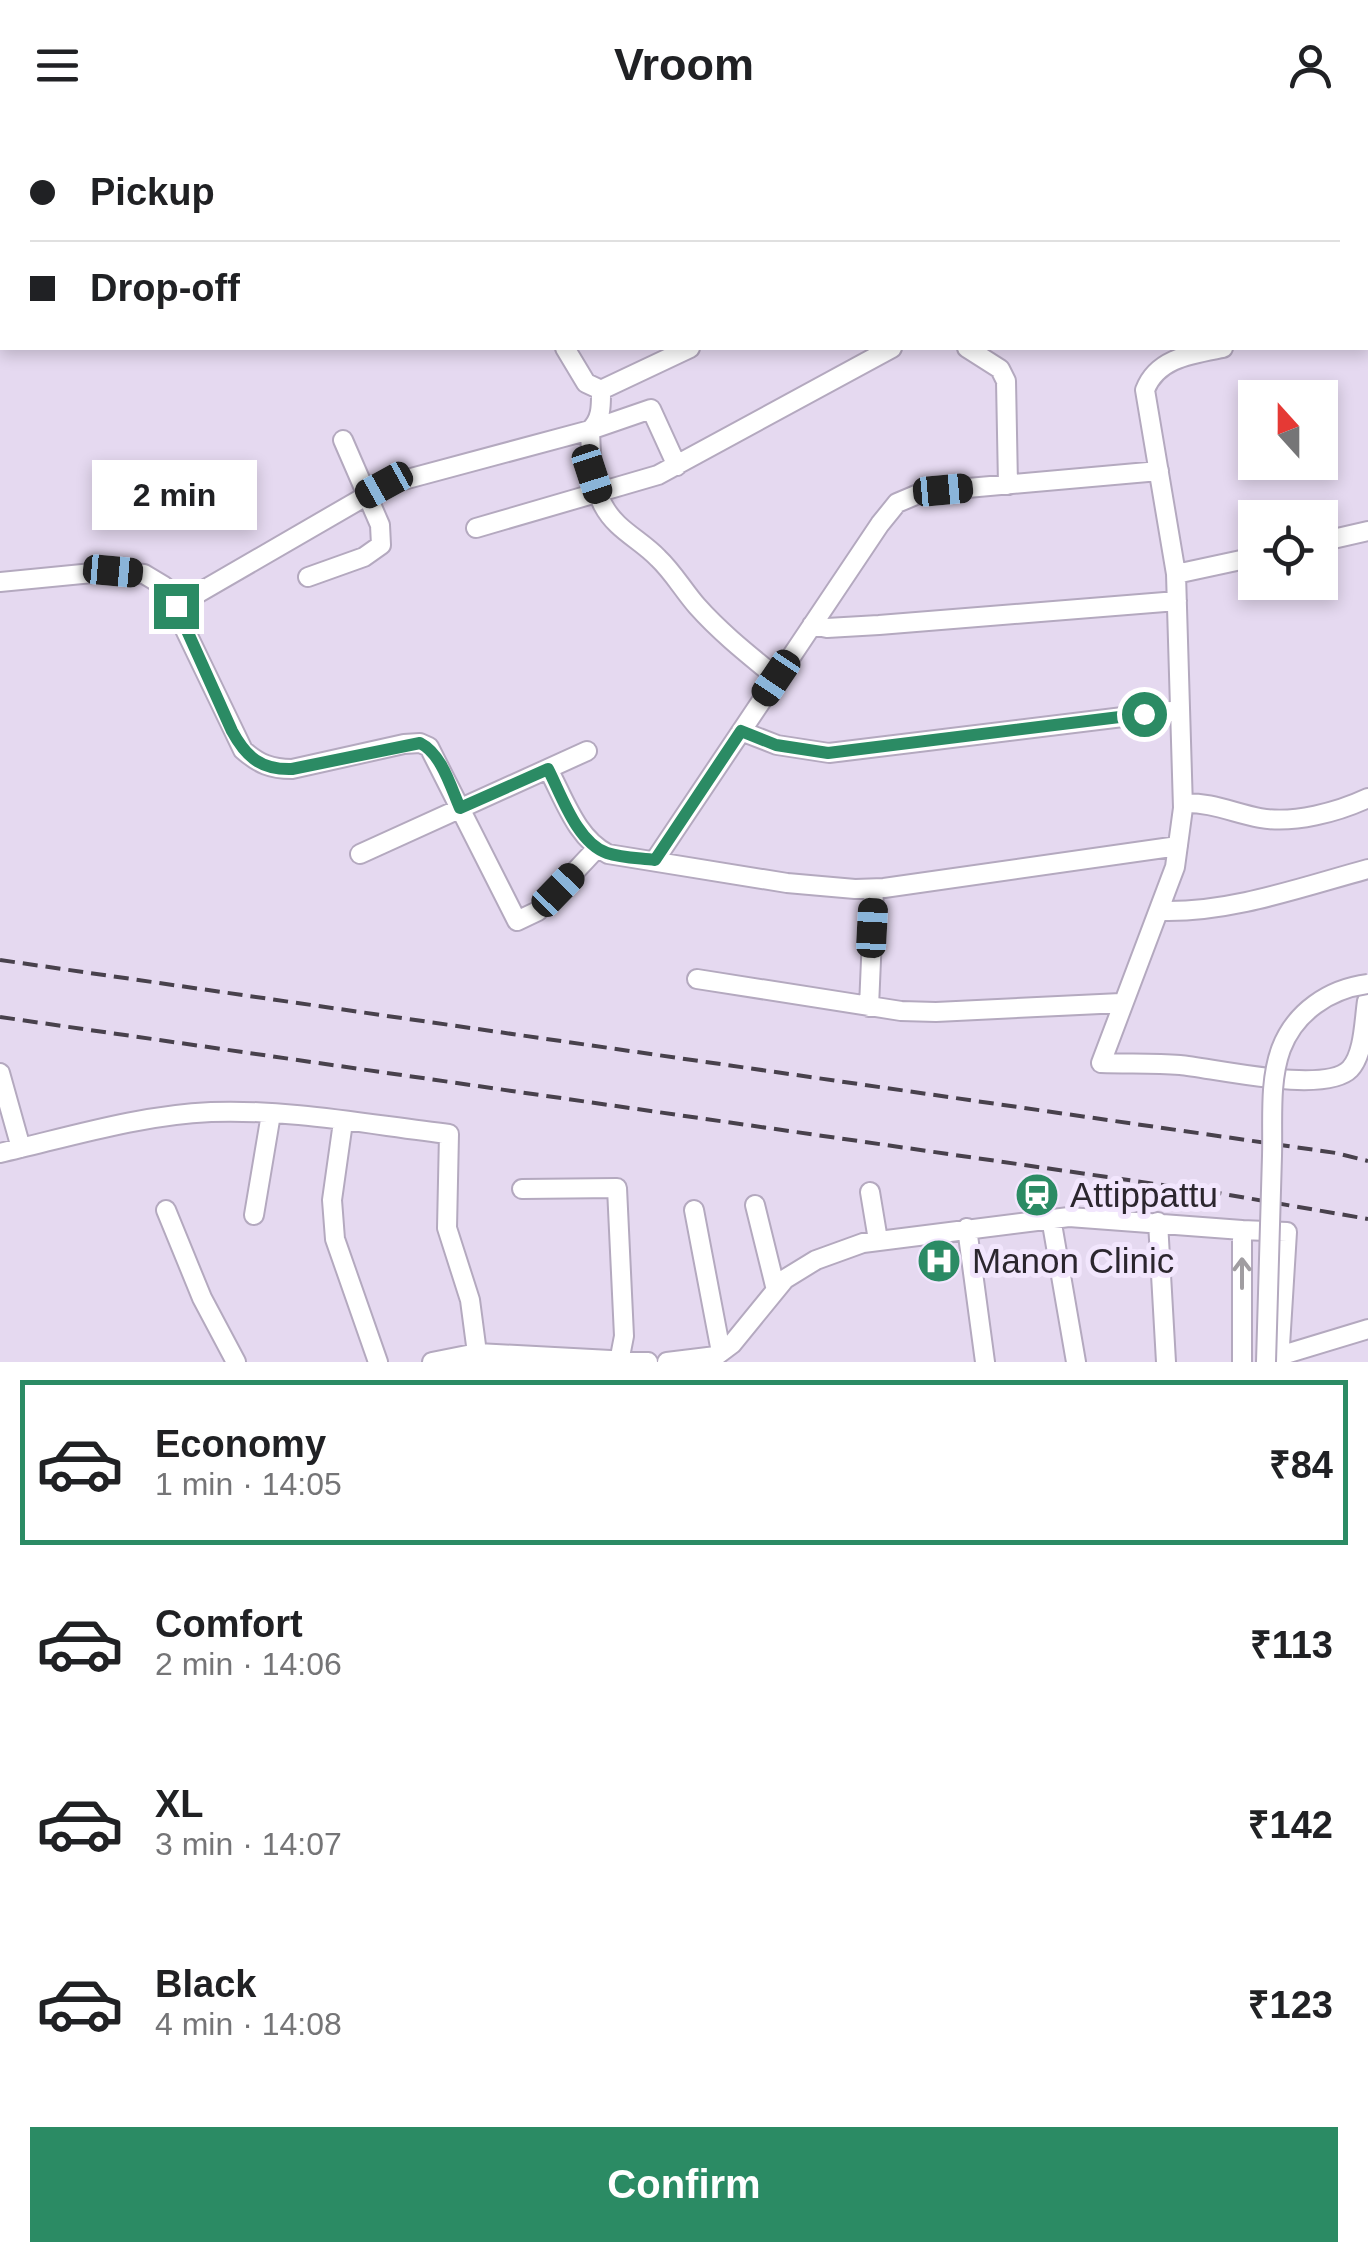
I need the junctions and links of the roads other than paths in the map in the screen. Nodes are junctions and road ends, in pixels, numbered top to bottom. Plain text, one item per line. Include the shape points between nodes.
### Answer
1 (566, 350) edge
2 (686, 350) edge
3 (888, 350) edge
4 (970, 350) edge
5 (1180, 352) edge
6 (601, 390) junction
7 (590, 430) junction
8 (343, 440) dead end
9 (677, 466) junction
10 (1158, 470) junction
11 (1008, 485) junction
12 (598, 493) junction
13 (367, 495) junction
14 (476, 528) dead end
15 (1368, 531) edge
16 (1338, 538) edge
17 (1238, 560) edge
18 (1176, 574) junction
19 (308, 576) dead end
20 (0, 582) edge
21 (1177, 600) junction
22 (176, 606) junction
23 (812, 625) junction
24 (776, 678) junction
25 (1180, 710) junction
26 (741, 731) junction
27 (587, 751) dead end
28 (548, 769) junction
29 (1368, 798) edge
30 (1183, 803) junction
31 (460, 808) junction
32 (1178, 846) junction
33 (597, 848) junction
34 (360, 854) dead end
35 (655, 860) junction
36 (1368, 868) edge
37 (874, 889) junction
38 (1161, 910) junction
39 (697, 979) dead end
40 (1367, 992) edge
41 (1121, 1003) junction
42 (869, 1007) junction
43 (0, 1073) edge
44 (271, 1114) junction
45 (343, 1122) junction
46 (21, 1148) junction
47 (0, 1153) edge
48 (522, 1189) dead end
49 (870, 1192) dead end
50 (755, 1205) dead end
51 (166, 1210) dead end
52 (694, 1210) dead end
53 (254, 1215) dead end
54 (1050, 1218) junction
55 (1158, 1222) junction
56 (967, 1228) junction
57 (1242, 1230) junction
58 (878, 1240) junction
59 (776, 1290) junction
60 (1368, 1329) edge
61 (730, 1353) edge
62 (478, 1354) junction
63 (558, 1359) edge
64 (1275, 1360) edge
65 (691, 1361) edge
66 (236, 1362) edge
67 (378, 1362) edge
68 (432, 1362) edge
69 (619, 1362) edge
70 (648, 1362) edge
71 (666, 1362) edge
72 (985, 1362) edge
73 (1076, 1362) edge
74 (1166, 1362) edge
75 (1242, 1362) edge

1 - 6 street via 586,383
2 - 6 street
3 - 9 street
4 - 11 street via 1000,368 1006,380
5 - 10 street via 1150,376 1144,390
6 - 7 street via 601,412
7 - 9 street via 650,409
7 - 12 street
7 - 13 street
8 - 13 street
9 - 12 street
10 - 11 street
10 - 18 street
11 - 23 street via 923,492 898,503
12 - 14 street
12 - 24 street via 617,525 654,553 726,636
13 - 19 street via 381,545 364,558
13 - 22 street
15 - 16 street
17 - 18 street
18 - 21 street
20 - 22 street via 144,574 164,586
21 - 23 street
21 - 25 street
22 - 31 street via 232,731 256,762 292,769 420,743 437,758
23 - 24 street
24 - 26 street
25 - 26 street via 839,752 776,745
25 - 30 street
26 - 35 street
27 - 28 street
28 - 31 street
28 - 33 street via 582,834
29 - 30 street via 1282,819
30 - 32 street
31 - 33 street via 517,920 538,911
31 - 34 street
32 - 37 street
32 - 38 street
33 - 35 street
35 - 37 street via 787,883
36 - 38 street via 1257,898
37 - 42 street
38 - 41 street
39 - 42 street
40 - 41 street via 1356,1058 1350,1070 1330,1077 1101,1064
40 - 64 street, bridge via 1340,990 1312,1006 1281,1050 1274,1094
41 - 42 street via 936,1012
43 - 46 street
44 - 45 street
44 - 46 street via 162,1116
44 - 53 street
45 - 62 street via 449,1134 447,1228 470,1300
45 - 67 street via 332,1221
46 - 47 street
48 - 69 street via 617,1188 624,1336
49 - 58 street
50 - 59 street
51 - 66 street
52 - 61 street
54 - 55 street
54 - 56 street
54 - 73 street
55 - 57 street
55 - 74 street
56 - 58 street
56 - 72 street
57 - 64 street via 1287,1232
75 -> 57 street
58 - 59 street via 816,1260
59 - 61 street
60 - 64 street
61 - 65 street
62 - 63 street
62 - 68 street
63 - 69 street
65 - 71 street
69 - 70 street

